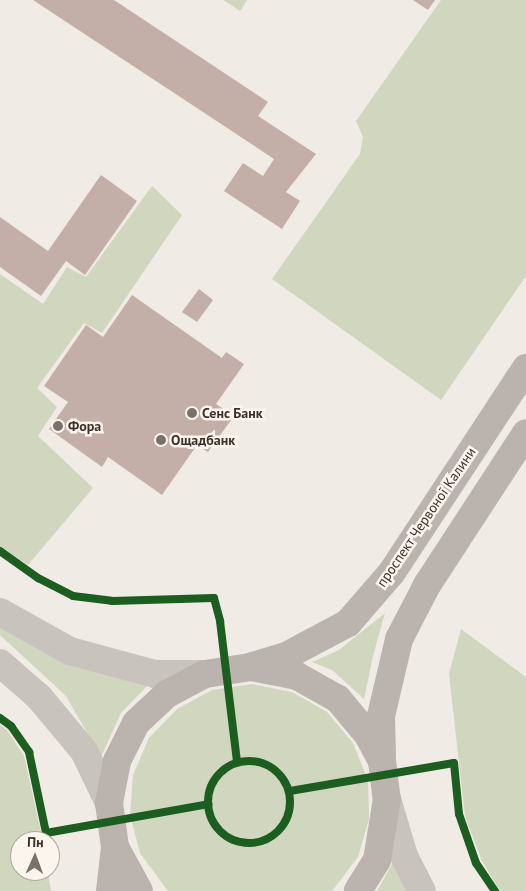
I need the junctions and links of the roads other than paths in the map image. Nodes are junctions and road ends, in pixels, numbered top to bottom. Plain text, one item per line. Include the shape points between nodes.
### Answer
1 (526, 368) edge
2 (526, 433) edge
3 (0, 612) edge
4 (0, 663) edge
5 (251, 667) junction
6 (205, 674) junction
7 (382, 761) junction
8 (387, 799) junction
9 (109, 803) junction
10 (115, 846) junction
11 (110, 891) edge
12 (139, 891) edge
13 (358, 891) edge
14 (422, 891) edge

1 - 5 main road, проспект Червоної Калини via 392,572 348,623 286,656
2 - 7 main road via 427,585 399,640 381,716
3 - 6 street via 70,651 155,674
4 - 9 street via 39,697 84,751
5 - 6 main road
5 - 7 main road via 297,676 338,699 368,735
6 - 9 main road via 167,694 136,723 117,761
7 - 8 main road
8 - 13 main road via 377,860
8 - 14 street via 404,856
9 - 10 main road
10 - 11 main road
10 - 12 main road

